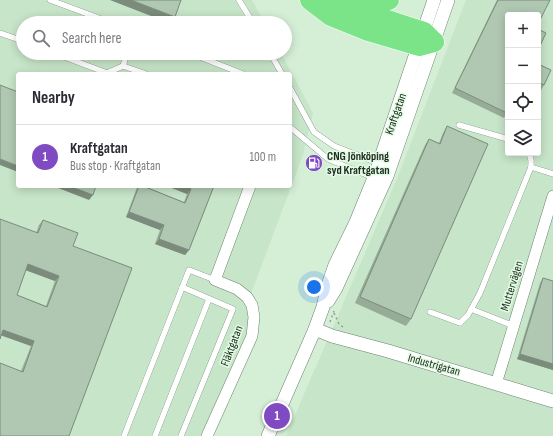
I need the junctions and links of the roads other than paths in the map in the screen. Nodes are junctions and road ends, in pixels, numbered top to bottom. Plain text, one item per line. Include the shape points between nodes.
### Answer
1 (50, 0) edge
2 (239, 0) edge
3 (310, 0) edge
4 (337, 0) edge
5 (351, 0) edge
6 (389, 0) edge
7 (434, 0) edge
8 (448, 0) edge
9 (93, 16) edge
10 (248, 16) edge
11 (0, 33) edge
12 (16, 39) edge
13 (426, 40) junction
14 (73, 60) edge
15 (125, 60) edge
16 (208, 60) edge
17 (274, 60) edge
18 (123, 66) junction
19 (104, 72) edge
20 (109, 72) edge
21 (140, 72) edge
22 (238, 72) edge
23 (281, 72) edge
24 (292, 92) edge
25 (459, 125) dead end
26 (292, 129) edge
27 (505, 138) edge
28 (530, 156) edge
29 (379, 163) junction
30 (531, 167) junction
31 (553, 174) edge
32 (380, 177) junction
33 (249, 188) edge
34 (553, 196) edge
35 (215, 280) junction
36 (182, 287) junction
37 (209, 299) junction
38 (471, 309) junction
39 (430, 312) dead end
40 (514, 326) junction
41 (314, 329) junction
42 (496, 384) junction
43 (553, 401) edge
44 (124, 436) edge
45 (155, 436) edge
46 (181, 436) edge
47 (207, 436) edge
48 (268, 436) edge

1 - 9 lane
2 - 10 lane
3 - 13 highway via 331,16 368,31
4 - 13 highway
5 - 6 highway
7 - 13 street
8 - 13 street
11 - 12 lane
13 - 29 street, Kraftgatan
13 - 32 street, Kraftgatan
14 - 19 lane
15 - 18 lane
16 - 22 lane
17 - 23 lane
18 - 20 lane
18 - 21 lane
24 - 29 lane via 314,132 334,146
25 - 27 lane
26 - 32 lane via 328,159
28 - 30 lane
29 - 32 street, Kraftgatan
30 - 31 lane
30 - 38 lane via 480,293
32 - 41 street, Kraftgatan via 335,265
33 - 35 street
34 - 40 street, Muttervägen
35 - 36 lane via 189,270
35 - 47 street, Fläktgatan via 237,289 248,297 254,317 252,336
36 - 37 lane
36 - 44 lane
37 - 45 lane
37 - 46 lane via 233,309
38 - 39 lane via 460,323
38 - 40 lane
40 - 42 street, Muttervägen
41 - 42 street, Industrigatan
41 - 48 street, Kraftgatan
42 - 43 street, Industrigatan

